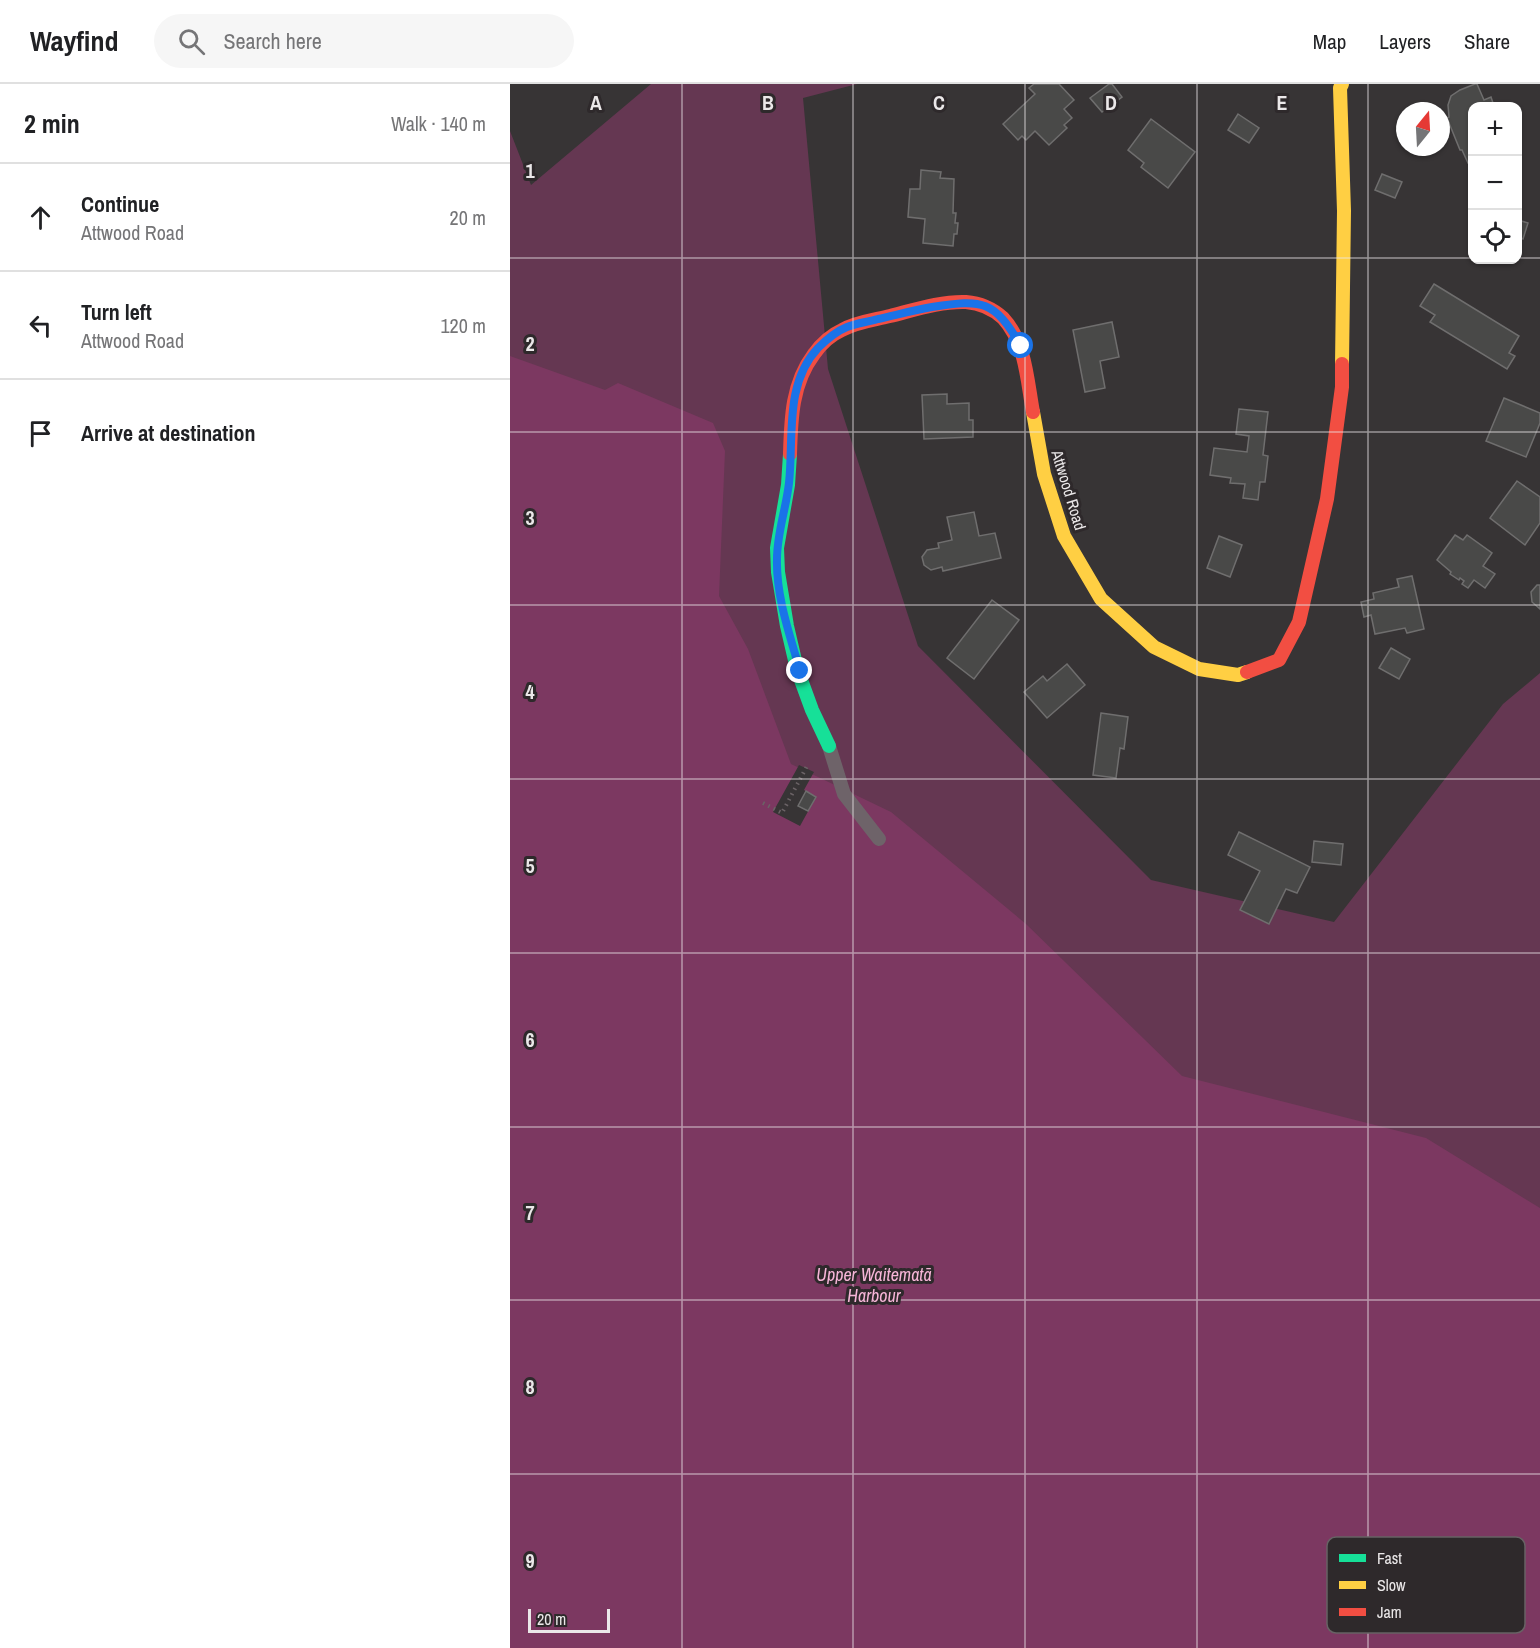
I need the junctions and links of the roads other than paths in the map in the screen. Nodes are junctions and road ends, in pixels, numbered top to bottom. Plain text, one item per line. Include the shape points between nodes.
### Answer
1 (1342, 84) edge
2 (830, 746) joint
3 (879, 839) dead end

1 - 2 street, Attwood Road via 1342,387 1317,544 1299,622 1279,660 1238,675 1199,669 1154,647 1101,599 1064,536 1044,474 1021,346 1004,319 979,304 963,302 922,309 848,327 833,335 817,349 797,383 789,484 777,560 783,610 800,671 814,715
2 - 3 lane via 844,794

